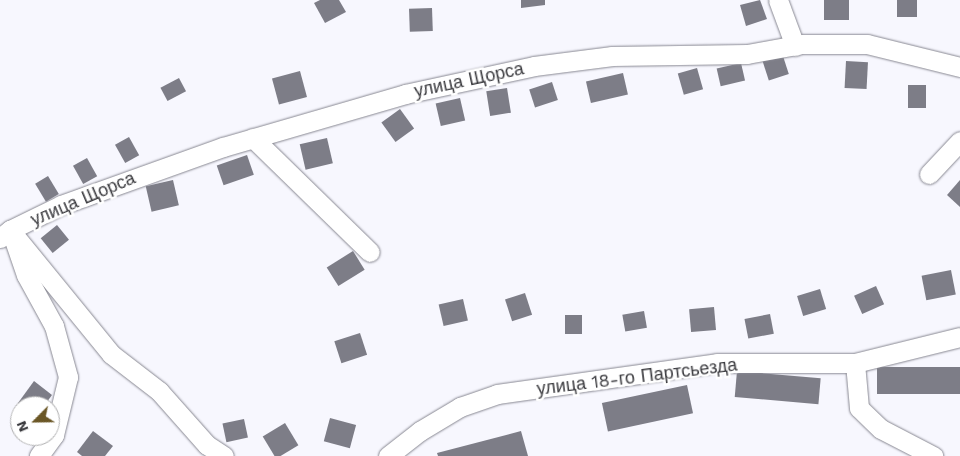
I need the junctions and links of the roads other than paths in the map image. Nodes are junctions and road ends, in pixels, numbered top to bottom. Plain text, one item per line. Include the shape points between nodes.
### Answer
1 (778, 0) edge
2 (795, 46) junction
3 (960, 67) edge
4 (253, 138) junction
5 (960, 140) edge
6 (929, 174) dead end
7 (5, 234) edge
8 (370, 252) dead end
9 (960, 337) edge
10 (855, 363) junction
11 (40, 456) edge
12 (224, 456) edge
13 (388, 456) edge
14 (933, 456) edge

1 - 2 street
2 - 3 street, улица Щорса via 866,44
2 - 4 street, улица Щорса via 746,54 612,56 534,66 405,94
4 - 7 street, улица Щорса via 128,179
4 - 8 street
5 - 6 street
7 - 11 street via 54,326 68,377 54,435
7 - 12 street via 111,354 159,391 207,445
9 - 10 street, улица 18-го Партсьезда
10 - 13 street, улица 18-го Партсьезда via 718,363 497,394 460,407 420,431
10 - 14 street via 859,408 881,429

